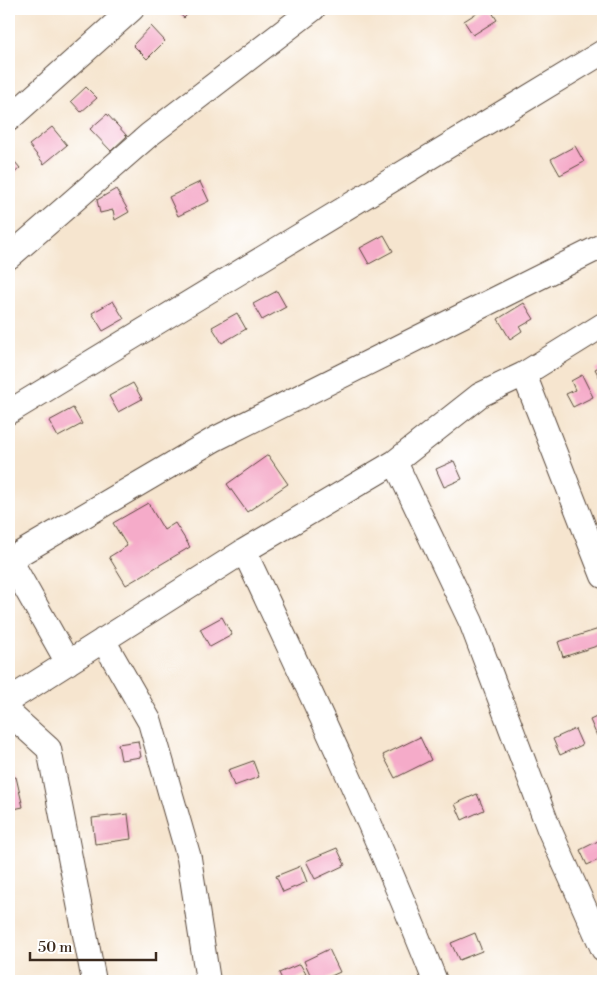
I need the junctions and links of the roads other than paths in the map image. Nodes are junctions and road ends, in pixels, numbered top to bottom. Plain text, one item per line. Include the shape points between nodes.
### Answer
1 (132, 9) edge
2 (313, 9) edge
3 (603, 52) edge
4 (9, 119) edge
5 (603, 247) edge
6 (9, 258) edge
7 (603, 326) edge
8 (524, 374) junction
9 (9, 412) edge
10 (395, 462) junction
11 (244, 551) junction
12 (9, 560) edge
13 (603, 576) edge
14 (104, 640) junction
15 (68, 663) junction
16 (9, 700) edge
17 (9, 713) edge
18 (603, 949) edge
19 (94, 981) edge
20 (208, 981) edge
21 (435, 981) edge

1 - 4 street
2 - 6 street via 149,135
3 - 9 street
5 - 12 street via 215,439
7 - 8 street
8 - 10 street via 480,396
8 - 13 street
10 - 11 street
10 - 18 street via 471,622 549,829
11 - 14 street
11 - 21 street via 333,739
12 - 15 street
14 - 15 street
14 - 20 street via 150,722 189,858
15 - 16 street
17 - 19 street via 49,749

